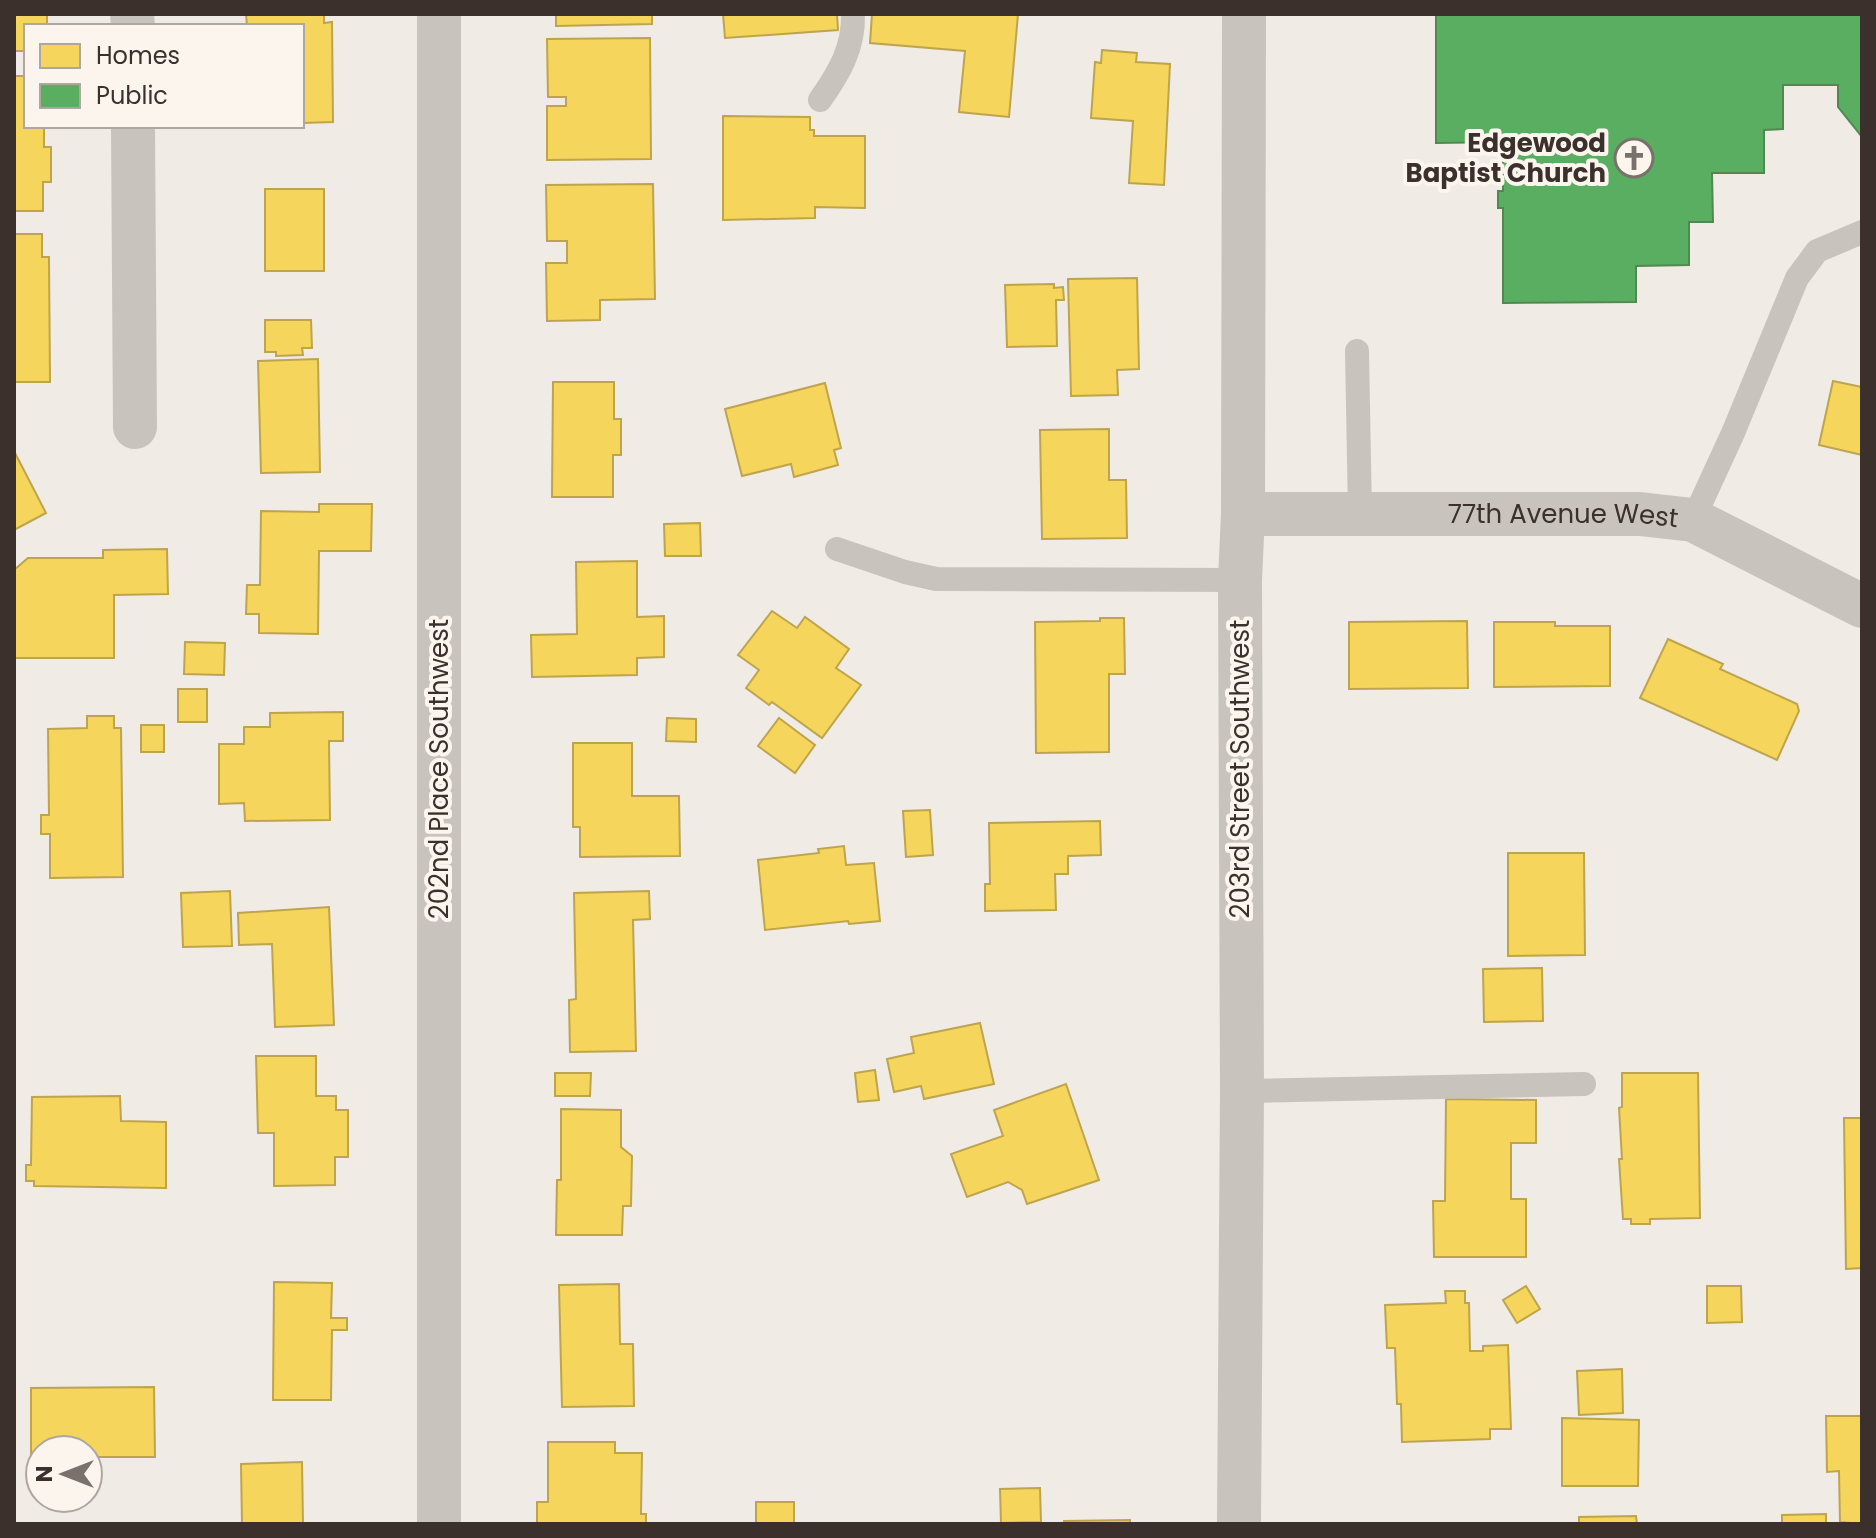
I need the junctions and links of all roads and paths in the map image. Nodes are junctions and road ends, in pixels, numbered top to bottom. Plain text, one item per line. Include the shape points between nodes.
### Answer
1 (439, 14) edge
2 (853, 14) edge
3 (1244, 14) edge
4 (820, 100) dead end
5 (133, 128) edge
6 (1862, 232) edge
7 (1357, 351) dead end
8 (135, 427) dead end
9 (1243, 514) junction
10 (1360, 514) junction
11 (1693, 520) junction
12 (837, 549) dead end
13 (1240, 580) junction
14 (1862, 606) edge
15 (1584, 1084) dead end
16 (1242, 1091) junction
17 (439, 1524) edge
18 (1239, 1524) edge

1 - 17 street, 202nd Place Southwest
2 - 4 lane via 842,70
3 - 9 street, 203rd Street Southwest
5 - 8 street
6 - 11 lane via 1817,251 1797,278
7 - 10 lane
9 - 10 street, 77th Avenue West
9 - 13 street, 203rd Street Southwest
10 - 11 street, 77th Avenue West via 1640,514
11 - 14 street, 77th Avenue West
12 - 13 lane via 936,579
13 - 16 street, 203rd Street Southwest
15 - 16 lane
16 - 18 street, 203rd Street Southwest

